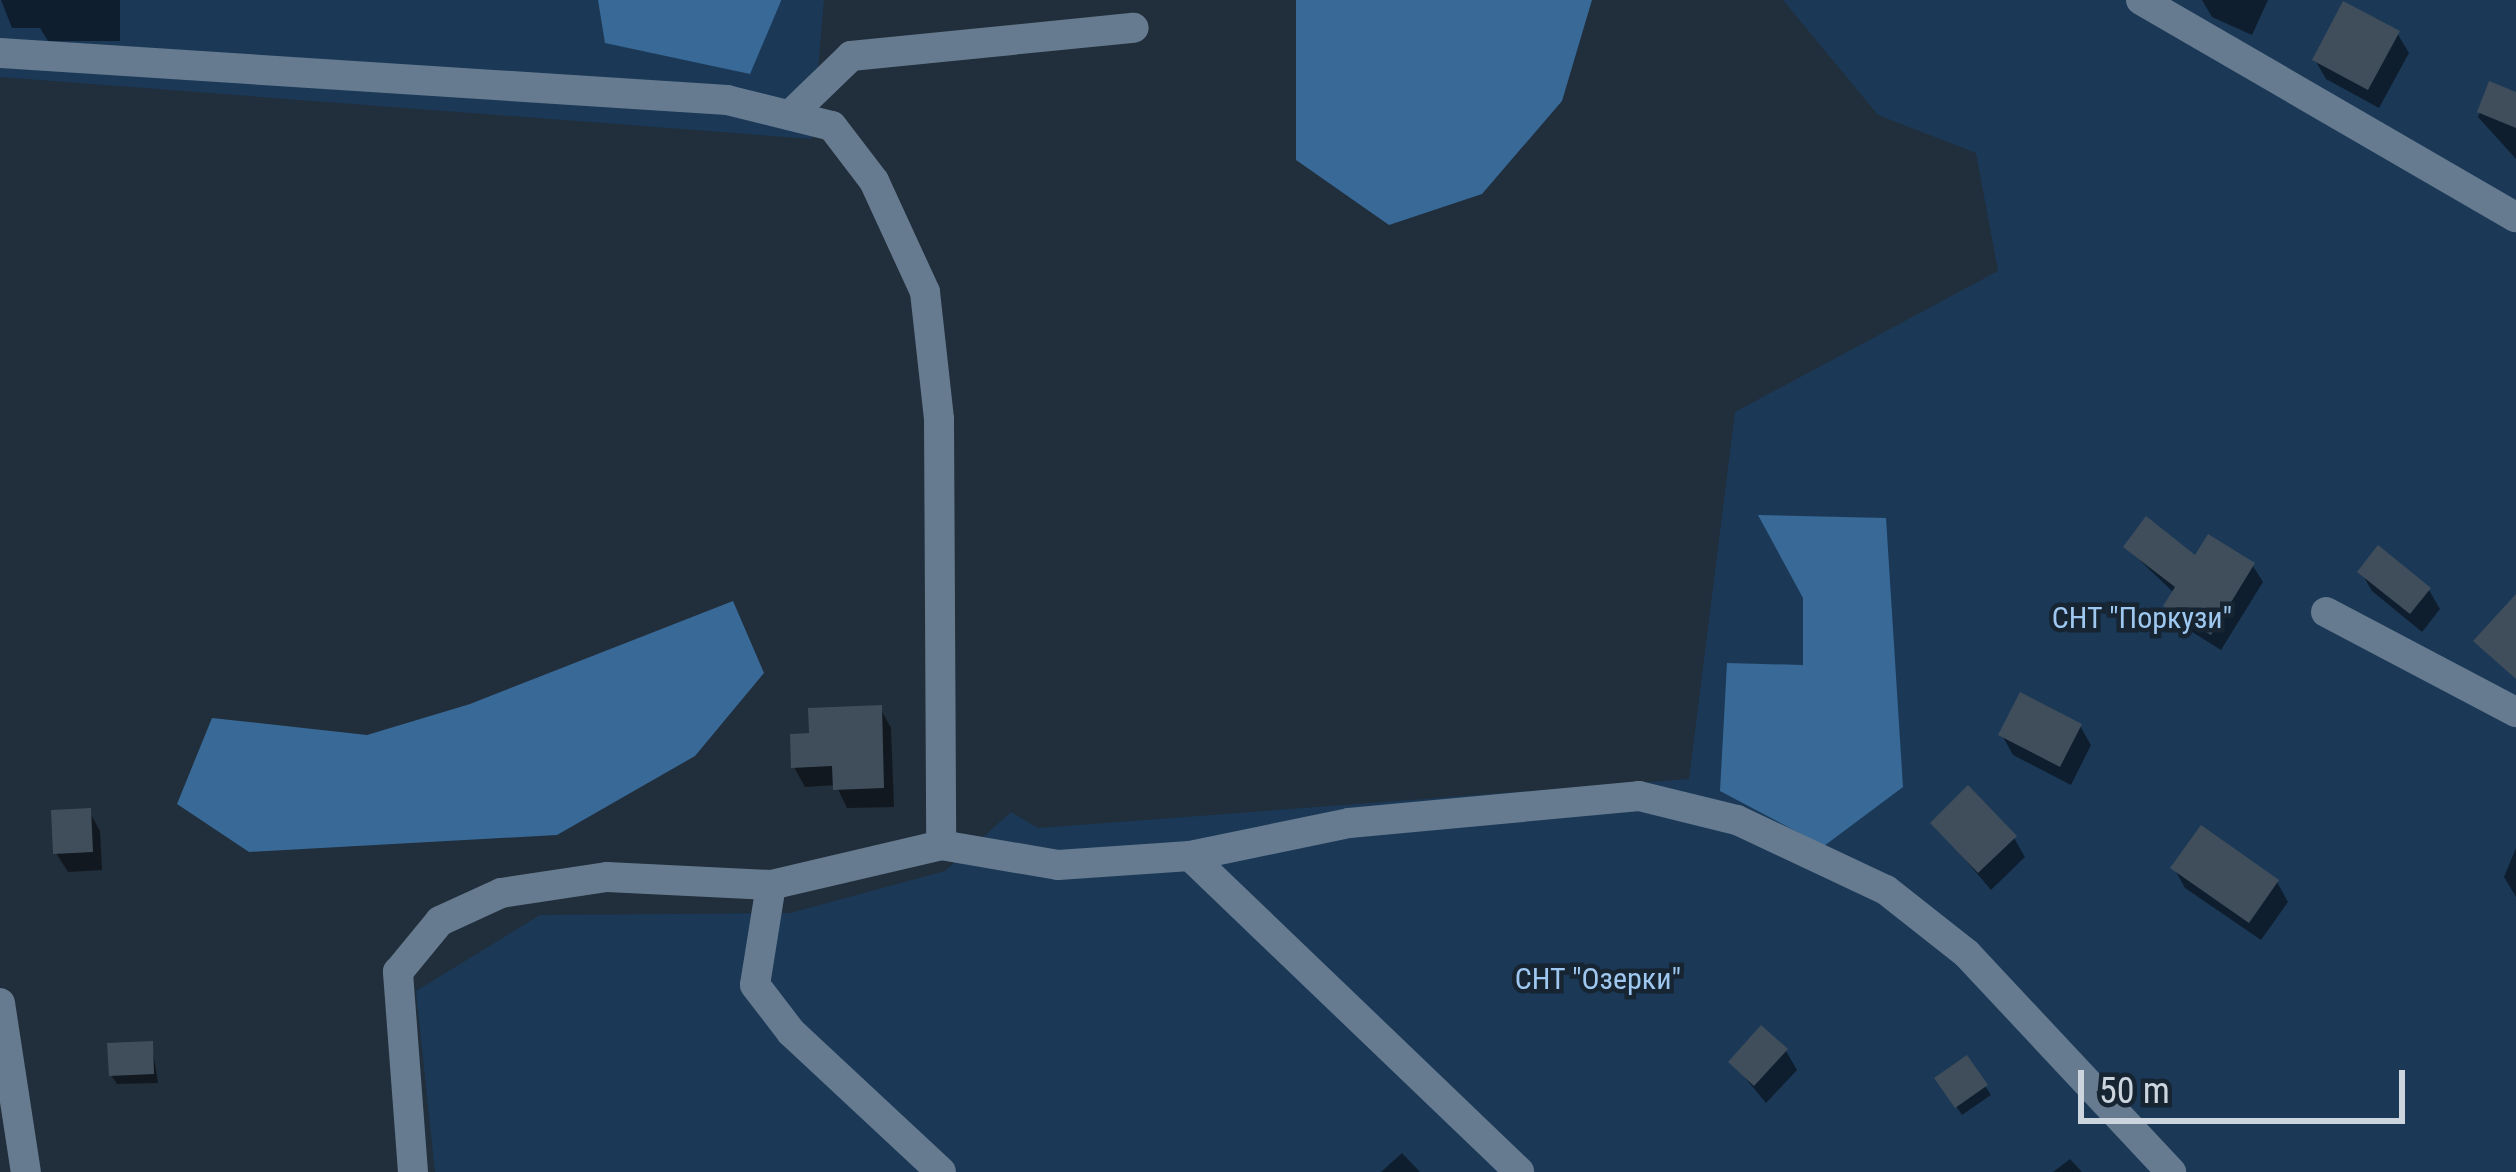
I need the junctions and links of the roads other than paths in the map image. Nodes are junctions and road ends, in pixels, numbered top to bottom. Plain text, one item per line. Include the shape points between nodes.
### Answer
1 (2141, 0) edge
2 (1134, 28) dead end
3 (0, 53) edge
4 (790, 115) junction
5 (2516, 217) edge
6 (2326, 611) dead end
7 (2516, 712) edge
8 (941, 845) junction
9 (1190, 856) junction
10 (771, 885) junction
11 (0, 1003) edge
12 (26, 1172) edge
13 (412, 1172) edge
14 (941, 1172) edge
15 (1519, 1172) edge
16 (2171, 1172) edge

1 - 5 street
2 - 4 street via 851,56
3 - 4 street via 705,98
4 - 8 street via 832,126 874,181 926,292 939,419
6 - 7 street
8 - 9 street via 1058,865
8 - 10 street
9 - 15 street
9 - 16 street via 1349,823 1639,796 1737,820 1886,890 1967,954
10 - 13 street via 607,877 501,893 440,921 398,972
10 - 14 street via 755,986 791,1032
11 - 12 street

